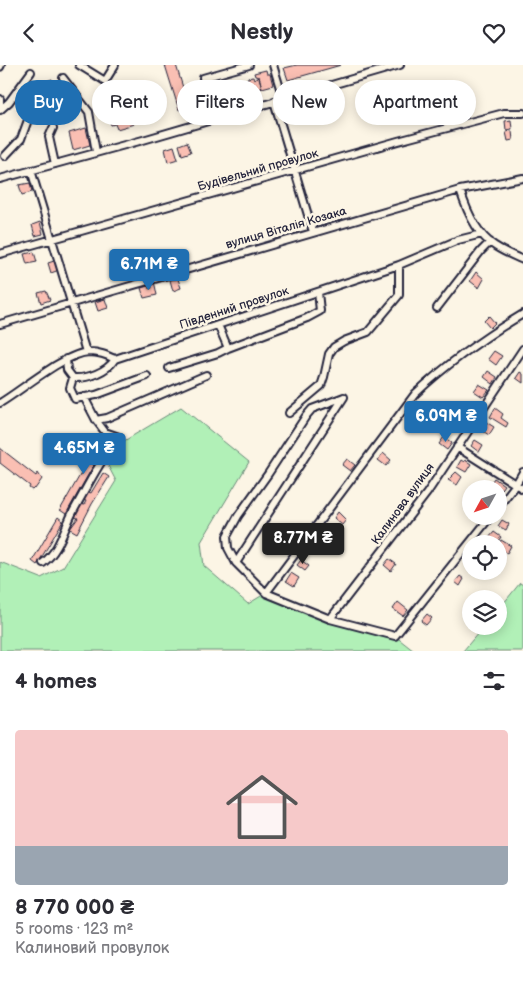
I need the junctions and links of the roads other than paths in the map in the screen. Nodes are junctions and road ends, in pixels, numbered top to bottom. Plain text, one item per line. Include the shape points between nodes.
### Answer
1 (79, 65) edge
2 (115, 65) edge
3 (249, 65) edge
4 (274, 65) edge
5 (400, 65) edge
6 (378, 68) edge
7 (31, 72) dead end
8 (63, 78) dead end
9 (203, 78) dead end
10 (278, 80) edge
11 (340, 80) edge
12 (0, 99) edge
13 (273, 101) edge
14 (0, 110) edge
15 (523, 113) edge
16 (26, 125) edge
17 (281, 125) edge
18 (53, 128) dead end
19 (96, 153) junction
20 (5, 156) dead end
21 (55, 164) junction
22 (32, 170) junction
23 (295, 171) junction
24 (523, 178) edge
25 (0, 179) edge
26 (460, 190) junction
27 (313, 232) junction
28 (482, 234) junction
29 (53, 239) junction
30 (490, 242) junction
31 (0, 254) edge
32 (523, 260) edge
33 (399, 265) junction
34 (318, 293) junction
35 (72, 304) junction
36 (437, 308) dead end
37 (523, 314) edge
38 (0, 324) edge
39 (218, 325) junction
40 (228, 348) junction
41 (523, 349) edge
42 (86, 352) junction
43 (66, 359) junction
44 (115, 359) junction
45 (169, 368) dead end
46 (147, 375) dead end
47 (206, 375) dead end
48 (73, 379) junction
49 (84, 397) junction
50 (0, 403) edge
51 (289, 413) dead end
52 (96, 420) junction
53 (457, 447) junction
54 (523, 472) edge
55 (516, 484) junction
56 (523, 489) edge
57 (508, 494) edge
58 (483, 525) edge
59 (43, 563) dead end
60 (236, 563) junction
61 (266, 593) junction
62 (330, 619) junction

1 - 2 street via 105,81
3 - 9 street
4 - 10 street
5 - 6 street
6 - 11 street
7 - 14 street
8 - 19 street via 89,112
12 - 14 street
13 - 19 street
15 - 23 street, Будівельний провулок via 504,113
16 - 20 street via 21,139
17 - 23 street
18 - 21 street via 49,137
19 - 21 street
21 - 22 street
22 - 25 street
22 - 29 street
23 - 27 street
23 - 29 street, Будівельний провулок
24 - 26 street, вулиця Віталія Козака
26 - 27 street, вулиця Віталія Козака
26 - 28 street
27 - 35 street, вулиця Віталія Козака
28 - 30 street
28 - 33 street, Південний провулок via 458,240
29 - 31 street, Будівельний провулок
29 - 35 street
30 - 32 street
30 - 36 street
33 - 34 street, Південний провулок
33 - 51 street via 400,295 368,332 334,347 329,353 321,385
34 - 39 street, Південний провулок
34 - 40 street via 320,311
35 - 38 street, вулиця Віталія Козака
35 - 42 street
37 - 61 street via 442,368 415,394
39 - 40 street
39 - 44 street, Південний провулок
40 - 45 street
41 - 53 street, Калинова вулиця
42 - 43 street
42 - 44 street via 101,353
43 - 48 street via 67,371
43 - 50 street
44 - 48 street, Південний провулок via 111,366 84,379
46 - 49 street
47 - 52 street
48 - 49 street via 70,388 75,399
49 - 52 street
52 - 59 street via 105,432 119,437 105,454 57,547
53 - 55 street
53 - 62 street, Калинова вулиця via 427,493
54 - 55 street
55 - 56 street
55 - 57 street
58 - 62 street via 395,637
60 - 60 street via 228,549 227,536 238,516 306,415 312,409 344,397
60 - 61 street
61 - 62 street

